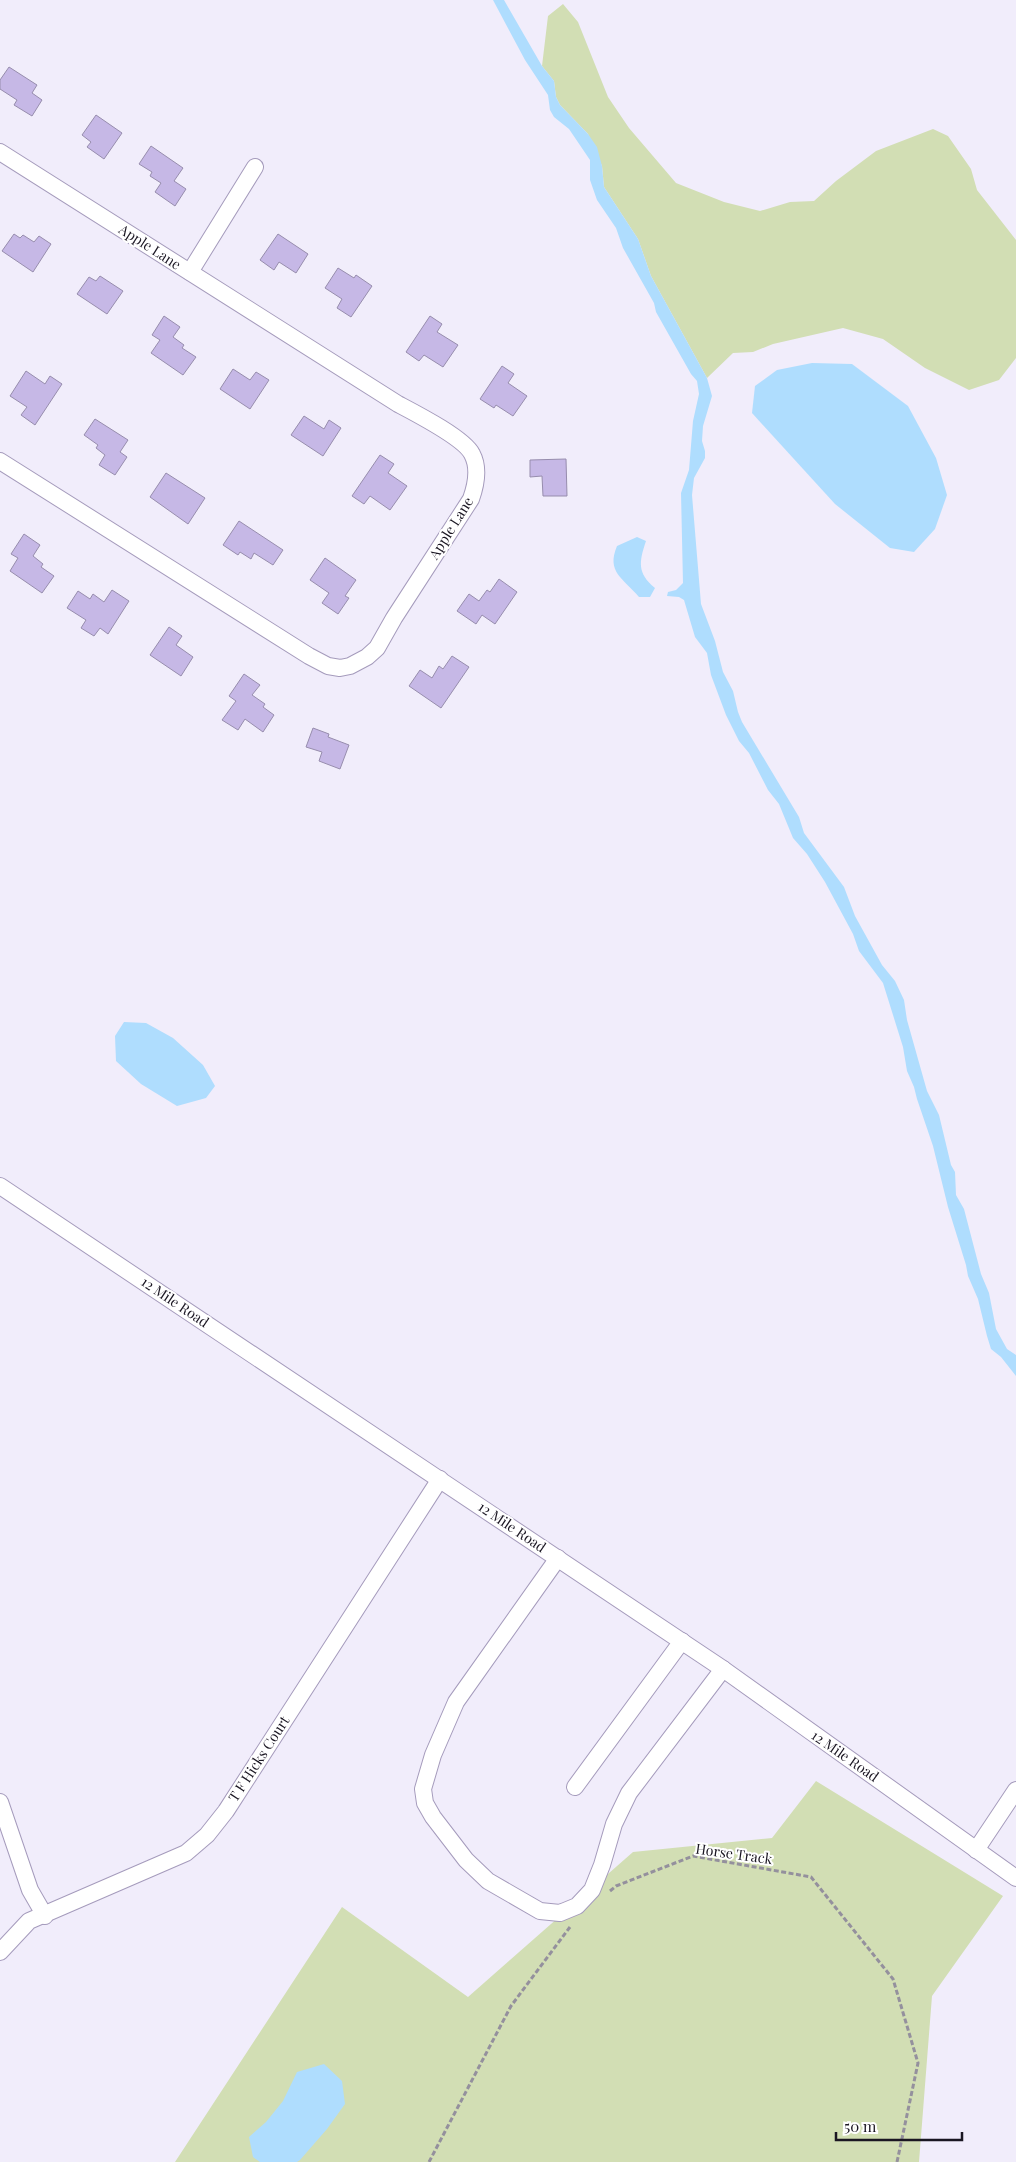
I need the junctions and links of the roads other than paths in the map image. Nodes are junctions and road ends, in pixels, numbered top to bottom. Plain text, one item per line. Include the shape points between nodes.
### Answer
1 (0, 152) edge
2 (255, 167) dead end
3 (190, 272) junction
4 (0, 461) edge
5 (0, 1186) edge
6 (440, 1479) junction
7 (558, 1558) junction
8 (682, 1641) junction
9 (723, 1669) junction
10 (575, 1787) dead end
11 (1016, 1790) edge
12 (0, 1802) edge
13 (976, 1850) junction
14 (1016, 1878) edge
15 (45, 1916) junction
16 (0, 1952) edge

1 - 3 street, Apple Lane
2 - 3 street
3 - 4 street, Apple Lane via 398,404 442,428 472,453 476,488 471,499 377,648 350,666 328,666
5 - 6 street, 12 Mile Road
6 - 7 street, 12 Mile Road
6 - 15 street, T F Hicks Court via 250,1775 207,1835 186,1853
7 - 8 street, 12 Mile Road
7 - 9 street via 456,1702 432,1756 422,1789 433,1817 466,1860 488,1881 540,1911 560,1913 577,1906 592,1890 628,1793
8 - 9 street, 12 Mile Road
8 - 10 street
9 - 13 street, 12 Mile Road
11 - 13 street
12 - 15 street via 30,1890
13 - 14 street, 12 Mile Road
15 - 16 street, T F Hicks Court via 29,1921

